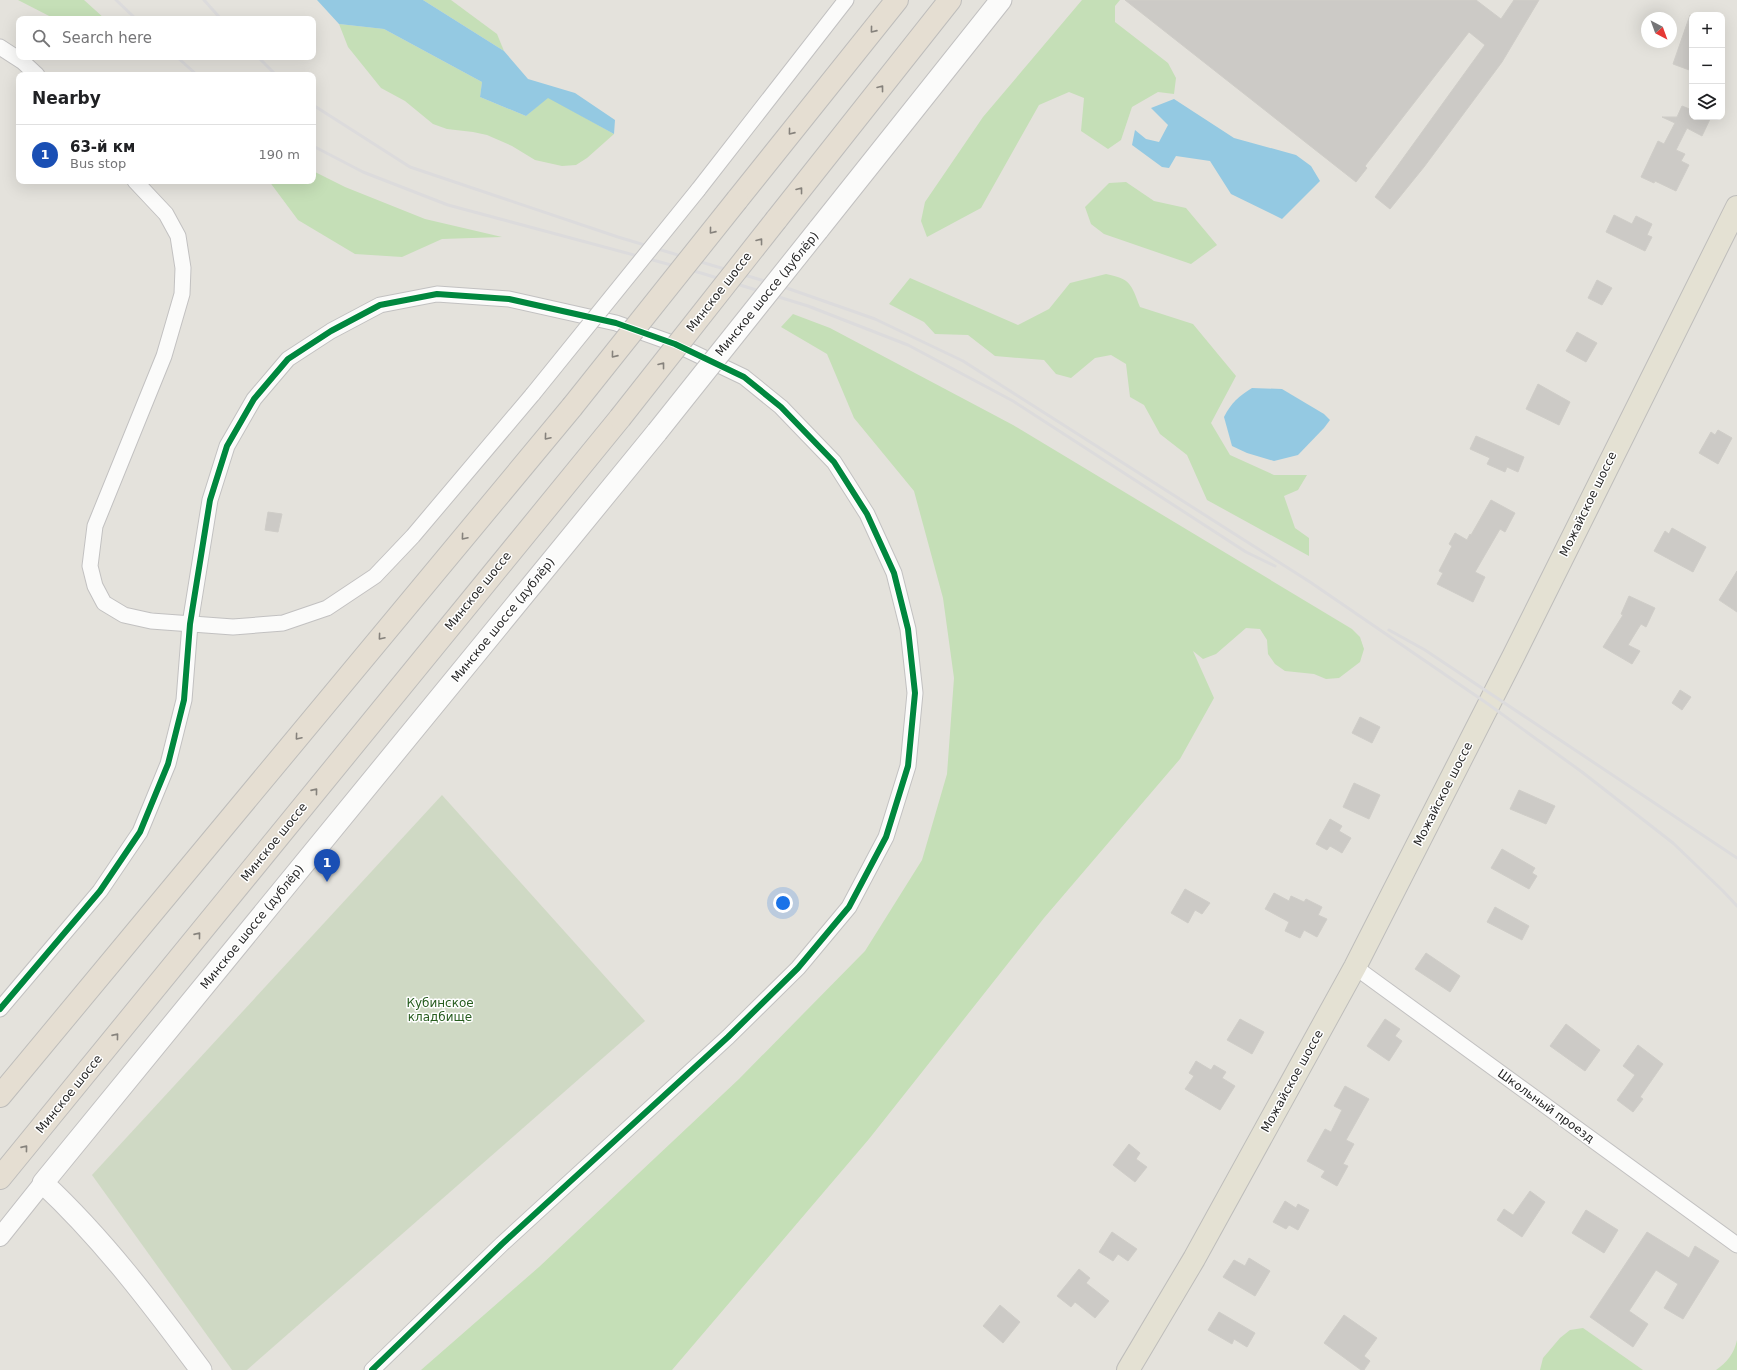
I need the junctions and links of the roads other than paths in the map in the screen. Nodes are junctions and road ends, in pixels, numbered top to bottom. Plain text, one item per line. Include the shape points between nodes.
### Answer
1 (846, 0) edge
2 (897, 0) edge
3 (950, 0) edge
4 (1001, 0) edge
5 (0, 47) edge
6 (16, 57) edge
7 (20, 60) edge
8 (34, 72) edge
9 (138, 184) edge
10 (1737, 207) edge
11 (190, 624) junction
12 (1355, 967) junction
13 (0, 1009) edge
14 (0, 1096) edge
15 (0, 1178) edge
16 (43, 1182) junction
17 (0, 1236) edge
18 (1737, 1244) edge
19 (202, 1370) edge
20 (372, 1370) edge
21 (1128, 1370) edge

1 - 11 street, bridge via 698,190 533,394 413,536 375,576 327,608 283,623 234,627
2 -> 14 highway, bridge via 572,407
15 -> 3 highway, Минское шоссе, bridge via 620,418
4 - 16 main road, Минское шоссе (дублёр), bridge via 657,432
5 - 6 street
7 - 8 street
9 - 11 street via 166,214 178,236 183,268 182,294 164,356 96,526 90,566 95,586 104,602 124,615 151,622
10 - 12 main road, Можайское шоссе
11 - 13 street via 184,700 168,764 140,832 100,891
11 - 20 street via 210,500 227,446 254,399 288,359 331,331 380,305 437,294 509,299 616,323 675,344 744,377 781,407 834,462 867,514 894,573 908,629 915,693 908,766 886,837 849,907 798,968 728,1037 502,1244
12 - 18 street, Школьный проезд
12 - 21 main road, Можайское шоссе via 1194,1259
16 - 17 street, Минское шоссе (дублёр)
16 - 19 main road via 106,1247

